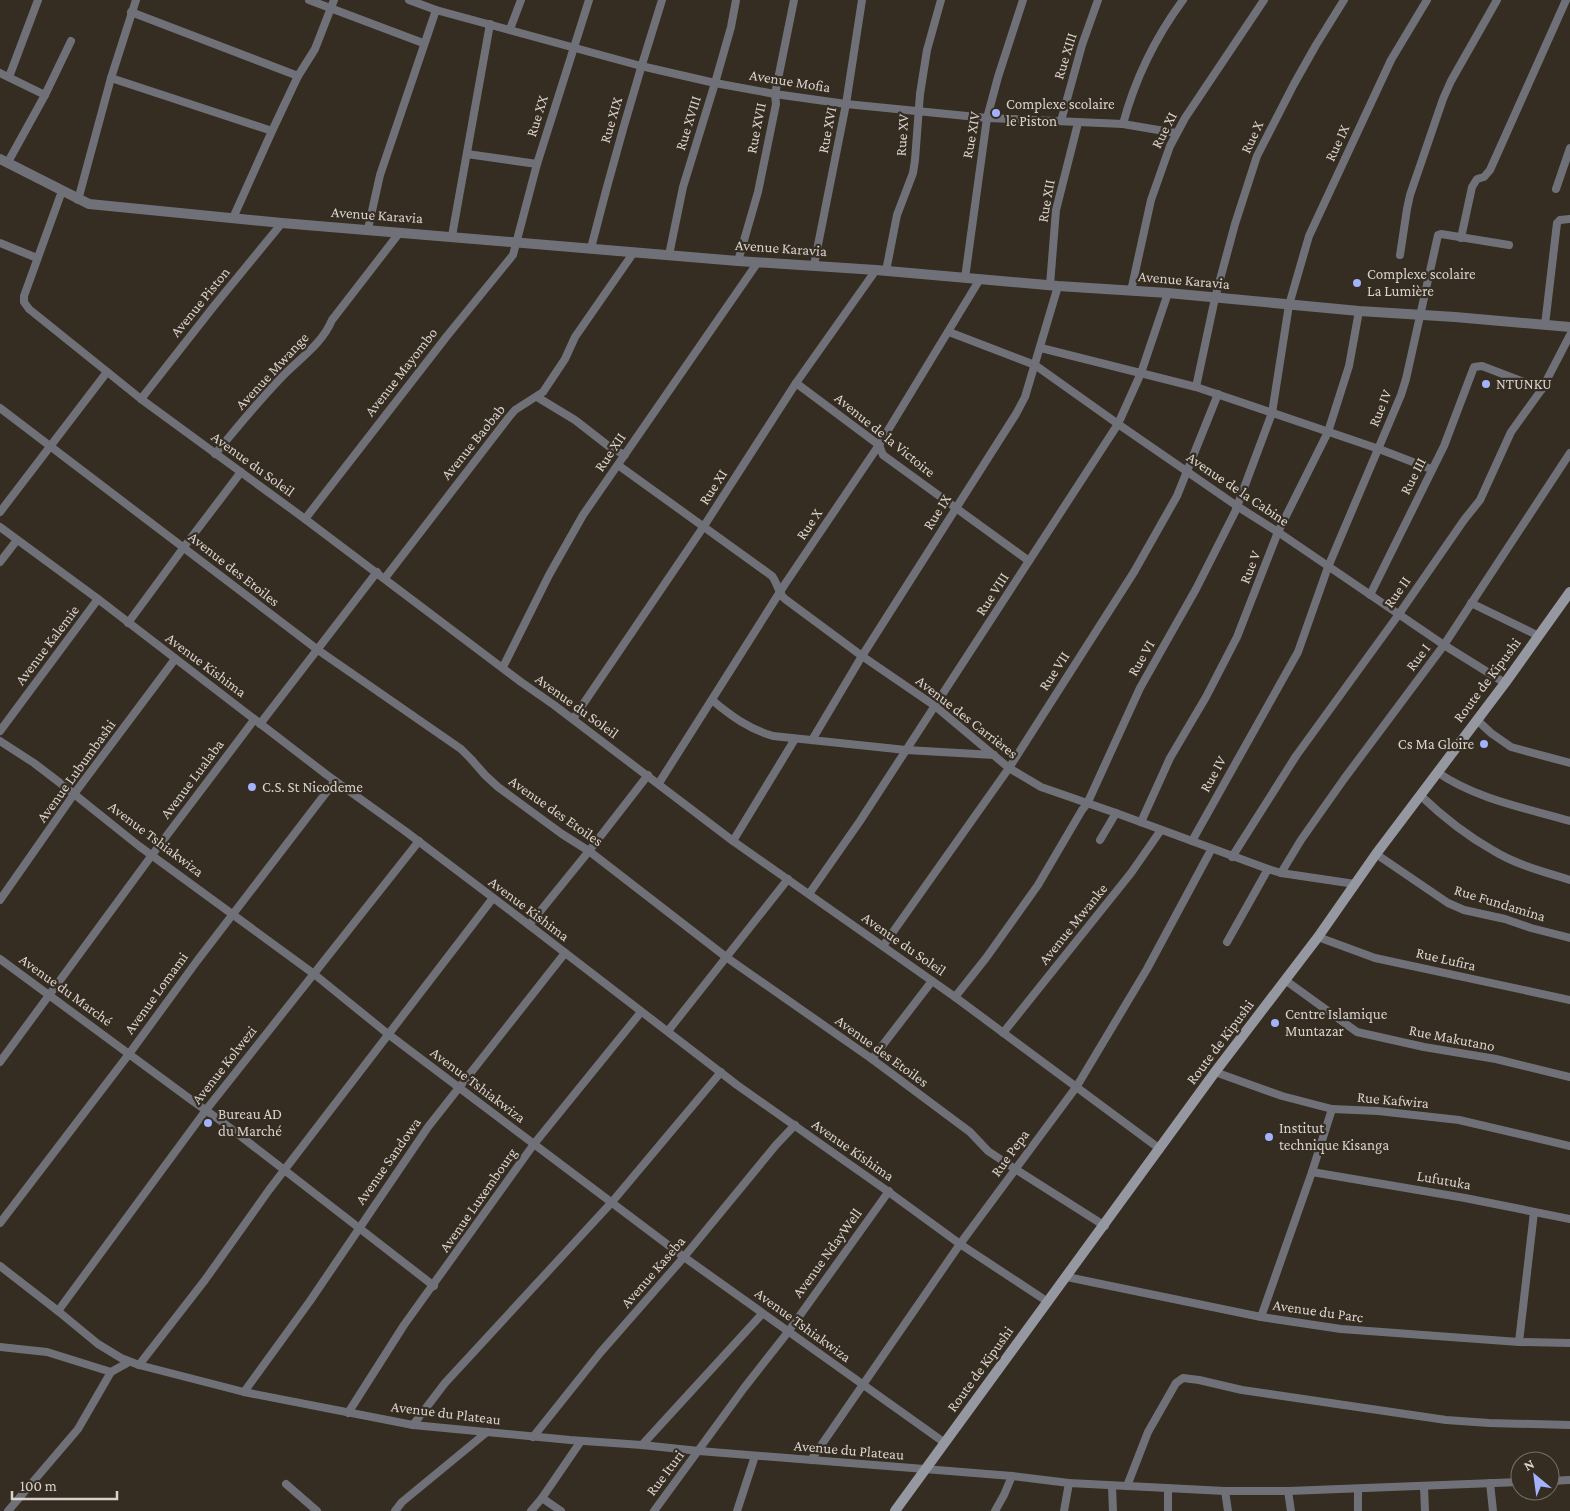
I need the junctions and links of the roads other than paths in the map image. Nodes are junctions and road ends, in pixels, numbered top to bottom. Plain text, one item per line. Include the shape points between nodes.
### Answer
1 (38, 0) edge
2 (136, 0) edge
3 (309, 0) edge
4 (334, 0) edge
5 (409, 0) edge
6 (521, 0) edge
7 (590, 0) edge
8 (662, 0) edge
9 (736, 0) edge
10 (794, 0) edge
11 (862, 0) edge
12 (941, 0) edge
13 (1023, 0) edge
14 (1098, 0) edge
15 (1183, 0) edge
16 (1264, 0) edge
17 (1344, 0) edge
18 (1427, 0) edge
19 (1497, 0) edge
20 (1566, 0) edge
21 (331, 9) junction
22 (436, 10) junction
23 (131, 12) junction
24 (490, 24) junction
25 (510, 29) junction
26 (71, 41) dead end
27 (424, 44) junction
28 (574, 47) junction
29 (641, 66) junction
30 (0, 73) edge
31 (298, 76) junction
32 (9, 77) junction
33 (111, 78) junction
34 (715, 83) junction
35 (775, 94) junction
36 (45, 95) junction
37 (846, 104) junction
38 (918, 110) junction
39 (987, 118) junction
40 (1061, 121) junction
41 (1078, 123) junction
42 (1123, 124) junction
43 (272, 131) junction
44 (1176, 133) junction
45 (1570, 148) edge
46 (467, 154) junction
47 (4, 160) edge
48 (537, 164) junction
49 (1556, 188) dead end
50 (62, 191) junction
51 (78, 200) junction
52 (233, 218) junction
53 (1570, 219) edge
54 (282, 223) junction
55 (368, 229) junction
56 (400, 232) junction
57 (452, 236) junction
58 (1461, 238) junction
59 (517, 242) junction
60 (0, 243) edge
61 (1509, 245) dead end
62 (591, 248) junction
63 (634, 252) junction
64 (670, 255) junction
65 (1400, 255) dead end
66 (37, 258) junction
67 (738, 261) junction
68 (758, 262) junction
69 (814, 265) junction
70 (881, 270) junction
71 (965, 278) junction
72 (980, 279) junction
73 (1054, 286) junction
74 (1131, 291) junction
75 (1168, 293) junction
76 (1215, 298) junction
77 (1288, 305) junction
78 (1359, 311) junction
79 (1420, 316) junction
80 (1545, 325) junction
81 (1570, 327) edge
82 (949, 332) junction
83 (1570, 335) edge
84 (1041, 348) junction
85 (1035, 365) junction
86 (107, 372) junction
87 (1141, 372) junction
88 (796, 383) junction
89 (1196, 387) junction
90 (1542, 389) junction
91 (1218, 394) junction
92 (537, 397) junction
93 (141, 399) junction
94 (0, 408) edge
95 (1272, 413) junction
96 (1118, 424) junction
97 (1328, 432) junction
98 (879, 445) junction
99 (51, 446) junction
100 (1379, 449) junction
101 (1570, 453) edge
102 (215, 454) junction
103 (625, 455) junction
104 (618, 465) junction
105 (1431, 469) junction
106 (241, 472) junction
107 (1187, 472) junction
108 (1237, 506) junction
109 (956, 508) junction
110 (0, 512) edge
111 (305, 519) junction
112 (704, 526) junction
113 (0, 527) edge
114 (1278, 532) junction
115 (17, 540) junction
116 (184, 547) junction
117 (1029, 561) junction
118 (0, 562) edge
119 (1328, 567) junction
120 (377, 572) junction
121 (385, 578) junction
122 (1570, 592) edge
123 (780, 593) junction
124 (1370, 595) junction
125 (98, 599) junction
126 (1471, 603) junction
127 (1399, 614) junction
128 (128, 623) junction
129 (1538, 636) junction
130 (1444, 645) junction
131 (318, 650) junction
132 (862, 656) junction
133 (175, 659) junction
134 (502, 667) junction
135 (1505, 683) junction
136 (712, 700) junction
137 (935, 706) junction
138 (574, 719) junction
139 (1476, 720) junction
140 (257, 722) junction
141 (0, 731) edge
142 (795, 739) junction
143 (812, 740) junction
144 (0, 741) edge
145 (906, 750) junction
146 (994, 755) junction
147 (1570, 763) edge
148 (1009, 768) junction
149 (1437, 772) junction
150 (648, 775) junction
151 (335, 780) junction
152 (659, 783) junction
153 (74, 794) junction
154 (1420, 795) junction
155 (1087, 804) junction
156 (1116, 813) junction
157 (1570, 821) edge
158 (1141, 822) junction
159 (1161, 830) junction
160 (1100, 840) dead end
161 (419, 841) junction
162 (733, 841) junction
163 (1192, 841) junction
164 (1211, 850) junction
165 (589, 851) junction
166 (1376, 854) junction
167 (152, 855) junction
168 (1232, 857) junction
169 (1268, 869) junction
170 (1281, 873) junction
171 (788, 879) junction
172 (1570, 880) edge
173 (1356, 884) junction
174 (808, 894) junction
175 (493, 898) junction
176 (0, 900) edge
177 (233, 914) junction
178 (529, 925) junction
179 (1318, 937) junction
180 (1570, 938) edge
181 (1227, 942) dead end
182 (883, 946) junction
183 (564, 953) junction
184 (726, 957) junction
185 (0, 959) edge
186 (314, 974) junction
187 (1285, 980) junction
188 (932, 981) junction
189 (50, 996) junction
190 (955, 997) junction
191 (1570, 1000) edge
192 (641, 1012) junction
193 (668, 1031) junction
194 (1003, 1033) junction
195 (388, 1034) junction
196 (129, 1054) junction
197 (872, 1059) junction
198 (0, 1062) edge
199 (721, 1072) junction
200 (1215, 1072) junction
201 (1570, 1077) edge
202 (1077, 1086) junction
203 (460, 1087) junction
204 (1332, 1108) junction
205 (206, 1110) junction
206 (795, 1125) junction
207 (534, 1144) junction
208 (1570, 1146) edge
209 (1160, 1149) junction
210 (1015, 1169) junction
211 (285, 1170) junction
212 (1312, 1172) junction
213 (889, 1191) junction
214 (612, 1202) junction
215 (1534, 1212) junction
216 (1570, 1220) edge
217 (0, 1223) edge
218 (1105, 1226) junction
219 (358, 1228) junction
220 (960, 1244) junction
221 (684, 1257) junction
222 (0, 1266) edge
223 (1067, 1277) junction
224 (434, 1286) junction
225 (1048, 1302) junction
226 (58, 1311) junction
227 (762, 1314) junction
228 (1262, 1317) junction
229 (788, 1332) junction
230 (1520, 1342) junction
231 (1570, 1343) edge
232 (0, 1347) edge
233 (129, 1362) junction
234 (139, 1365) junction
235 (110, 1372) junction
236 (863, 1385) junction
237 (244, 1392) junction
238 (348, 1413) junction
239 (413, 1425) junction
240 (1570, 1425) edge
241 (487, 1432) junction
242 (533, 1437) junction
243 (581, 1441) junction
244 (945, 1443) junction
245 (642, 1445) junction
246 (699, 1452) junction
247 (755, 1456) junction
248 (811, 1460) junction
249 (925, 1470) junction
250 (1012, 1476) junction
251 (1490, 1482) junction
252 (1510, 1482) edge
253 (1069, 1483) junction
254 (286, 1484) dead end
255 (1112, 1486) junction
256 (1127, 1486) junction
257 (1424, 1486) junction
258 (1168, 1488) junction
259 (1358, 1489) junction
260 (1226, 1491) junction
261 (1288, 1491) junction
262 (542, 1498) junction
263 (8, 1511) edge
264 (317, 1511) edge
265 (395, 1511) edge
266 (531, 1511) edge
267 (561, 1511) edge
268 (654, 1511) edge
269 (737, 1511) edge
270 (895, 1511) edge
271 (995, 1511) edge
272 (1064, 1511) edge
273 (1113, 1511) edge
274 (1168, 1511) edge
275 (1228, 1511) edge
276 (1290, 1511) edge
277 (1358, 1511) edge
278 (1425, 1511) edge
279 (1493, 1511) edge

1 - 32 street
2 - 23 street
3 - 21 street
4 - 21 street
5 - 22 street, Avenue Mofia
6 - 25 street
7 - 28 street, Rue XX
8 - 29 street, Rue XIX
9 - 34 street, Rue XVIII
10 - 35 street, Rue XVII
11 - 37 street, Rue XVI
12 - 38 street, Rue XV via 927,50
13 - 39 street, Rue XIV
14 - 40 street, Rue XIII
15 - 42 street via 1157,38 1130,97
16 - 44 street, Rue XI
17 - 76 street, Rue X via 1298,76 1257,156
18 - 77 street, Rue IX via 1390,60 1322,205
19 - 65 street via 1443,99 1406,209
20 - 58 street via 1490,170 1486,176 1476,179 1472,186
21 - 27 street
21 - 31 street via 315,49
22 - 24 street, Avenue Mofia
22 - 27 street
23 - 31 street
23 - 33 street
24 - 25 street, Avenue Mofia
24 - 46 street
25 - 28 street, Avenue Mofia
26 - 36 street
27 - 55 street via 380,175
28 - 29 street, Avenue Mofia
28 - 48 street, Rue XX
29 - 34 street, Avenue Mofia
29 - 62 street, Rue XIX
30 - 32 street
31 - 43 street
32 - 36 street
33 - 43 street
33 - 51 street
34 - 35 street, Avenue Mofia
34 - 64 street, Rue XVIII via 683,187
35 - 37 street, Avenue Mofia
35 - 67 street, Rue XVII via 776,104 758,192
36 - 47 street
37 - 38 street, Avenue Mofia
37 - 69 street, Rue XVI
38 - 39 street, Avenue Mofia
38 - 70 street, Rue XV via 913,173
39 - 40 street, Avenue Mofia
39 - 71 street, Rue XIV
40 - 41 street, Avenue Mofia
41 - 42 street, Avenue Mofia
41 - 73 street, Rue XII via 1056,210
42 - 44 street, Avenue Mofia
43 - 52 street
44 - 74 street, Rue XI via 1151,200
45 - 49 street
46 - 48 street
46 - 57 street
47 - 50 street, Avenue Karavia
48 - 59 street, Rue XX
50 - 51 street, Avenue Karavia
50 - 66 street, Avenue du Soleil
51 - 52 street, Avenue Karavia via 89,204
52 - 54 street, Avenue Karavia
53 - 80 street via 1557,223
54 - 55 street, Avenue Karavia
54 - 93 street, Avenue Piston
55 - 56 street, Avenue Karavia
56 - 57 street, Avenue Karavia
56 - 102 street, Avenue Mwange via 332,320 316,346 279,380
57 - 59 street, Avenue Karavia
58 - 61 street
58 - 79 street, Rue IV via 1438,235
59 - 62 street, Avenue Karavia
59 - 111 street, Avenue Mayombo via 514,255
60 - 66 street
62 - 63 street, Avenue Karavia
63 - 64 street, Avenue Karavia
63 - 92 street, Avenue Baobab via 575,337 555,376
64 - 67 street, Avenue Karavia
66 - 86 street, Avenue du Soleil via 24,302
67 - 68 street, Avenue Karavia
68 - 69 street, Avenue Karavia
68 - 103 street, Rue XII
69 - 70 street, Avenue Karavia
70 - 71 street, Avenue Karavia
70 - 88 street, Rue XI
71 - 72 street, Avenue Karavia
72 - 73 street, Avenue Karavia
72 - 82 street, Rue X
73 - 74 street, Avenue Karavia
73 - 84 street, Rue IX
74 - 75 street, Avenue Karavia
75 - 76 street, Avenue Karavia
75 - 87 street, Rue VIII
76 - 77 street, Avenue Karavia
76 - 89 street
77 - 78 street, Avenue Karavia
77 - 95 street, Rue VI
78 - 79 street, Avenue Karavia
78 - 97 street, Rue V via 1349,366
79 - 80 street, Avenue Karavia
79 - 100 street, Rue IV via 1406,379
80 - 81 street, Avenue Karavia
82 - 85 street, Avenue de la Cabine
82 - 98 street, Rue X
83 - 90 street, Rue II
84 - 85 street, Rue IX
84 - 87 street
85 - 96 street, Avenue de la Cabine
85 - 109 street, Rue IX via 1016,414
86 - 93 street, Avenue du Soleil
86 - 99 street
87 - 89 street
87 - 96 street, Rue VIII
88 - 98 street, Avenue de la Victoire
88 - 112 street, Rue XI
89 - 91 street
90 - 105 street, Rue III via 1482,366 1474,367 1444,446
90 - 127 street, Rue II via 1511,432 1476,507
91 - 95 street
91 - 107 street, Rue VII
92 - 103 street
92 - 121 street, Avenue Baobab via 508,417
93 - 102 street, Avenue du Soleil
94 - 99 street, Avenue des Etoiles
95 - 97 street
95 - 108 street, Rue VI
96 - 107 street, Avenue de la Cabine
96 - 117 street, Rue VIII
97 - 100 street
97 - 114 street, Rue V
98 - 109 street, Avenue de la Victoire via 883,454
98 - 123 street, Rue X
99 - 110 street
99 - 116 street, Avenue des Etoiles
100 - 105 street
100 - 119 street, Rue IV
101 - 126 street, Rue I
102 - 106 street, Avenue du Soleil
103 - 104 street, Rue XII
104 - 112 street, Avenue des Carrières
104 - 134 street, Rue XII via 568,542
105 - 124 street, Rue III
106 - 111 street, Avenue du Soleil
106 - 116 street
107 - 108 street, Avenue de la Cabine
107 - 148 street, Rue VII via 1165,520 1134,572
108 - 114 street, Avenue de la Cabine
108 - 155 street, Rue VI via 1196,589 1140,688
109 - 117 street, Avenue de la Victoire
109 - 132 street, Rue IX
111 - 120 street, Avenue du Soleil
112 - 123 street, Avenue des Carrières via 772,576
112 - 138 street, Rue XI
113 - 115 street, Avenue Kishima
114 - 119 street, Avenue de la Cabine
114 - 158 street, Rue V via 1236,637 1170,758
115 - 118 street
115 - 125 street, Avenue Kishima
116 - 128 street
116 - 131 street, Avenue des Etoiles
117 - 137 street, Rue VIII
119 - 124 street, Avenue de la Cabine
119 - 163 street, Rue IV via 1298,652
120 - 121 street, Avenue du Soleil
120 - 131 street, Avenue Lualaba
121 - 134 street, Avenue du Soleil
122 - 129 main road, Route de Kipushi
123 - 132 street, Avenue des Carrières via 785,600
123 - 136 street, Rue X
124 - 127 street, Avenue de la Cabine
125 - 128 street, Avenue Kishima
125 - 141 street, Avenue Kalemie
126 - 129 street
126 - 130 street, Rue I
127 - 130 street, Avenue de la Cabine
127 - 168 street, Rue II via 1296,756
128 - 133 street, Avenue Kishima
129 - 135 main road, Route de Kipushi
130 - 135 street, Avenue de la Cabine
130 - 170 street, Rue I via 1344,779
131 - 140 street, Avenue Lualaba
131 - 165 street, Avenue des Etoiles via 454,744 498,787
132 - 137 street, Avenue des Carrières
132 - 143 street, Rue IX
133 - 140 street, Avenue Kishima
133 - 153 street, Avenue Lubumbashi
134 - 138 street, Avenue du Soleil
135 - 139 main road, Route de Kipushi
136 - 142 street via 757,731
136 - 152 street, Rue X
137 - 145 street, Rue VIII
137 - 146 street, Avenue des Carrières
138 - 150 street, Avenue du Soleil
139 - 147 street via 1511,747
139 - 149 main road, Route de Kipushi
140 - 151 street, Avenue Kishima
140 - 167 street, Avenue Lualaba
142 - 143 street
142 - 162 street
143 - 145 street
144 - 153 street, Avenue Tshiakwiza
145 - 146 street
145 - 174 street, Rue VIII
146 - 148 street, Avenue des Carrières
148 - 155 street, Avenue des Carrières via 1041,787
148 - 182 street, Rue VII
149 - 154 main road, Route de Kipushi
149 - 157 street via 1469,790
150 - 152 street, Avenue du Soleil
150 - 165 street
151 - 161 street, Avenue Kishima
151 - 177 street, Avenue Lomami
152 - 162 street, Avenue du Soleil
153 - 167 street, Avenue Tshiakwiza
153 - 176 street, Avenue Lubumbashi
154 - 166 main road, Route de Kipushi
154 - 172 street via 1495,852
155 - 156 street, Avenue des Carrières
155 - 190 street, Rue VI via 1038,885
156 - 158 street, Avenue des Carrières
156 - 160 street
158 - 159 street, Avenue des Carrières
159 - 163 street, Avenue des Carrières
159 - 194 street, Avenue Mwanke via 1131,873
161 - 175 street, Avenue Kishima
161 - 186 street, Avenue Kolwezi
162 - 171 street, Avenue du Soleil
163 - 164 street, Avenue des Carrières
164 - 168 street, Avenue des Carrières
164 - 202 street, Rue Pepa via 1147,969
165 - 178 street
165 - 184 street, Avenue des Etoiles
166 - 173 main road, Route de Kipushi
166 - 180 street, Rue Fundamina via 1448,903 1464,910
167 - 177 street, Avenue Tshiakwiza
167 - 189 street, Avenue Lualaba
168 - 169 street, Avenue des Carrières
169 - 170 street, Avenue des Carrières
169 - 181 street
170 - 173 street, Avenue des Carrières
171 - 174 street, Avenue du Soleil
171 - 184 street
173 - 179 main road, Route de Kipushi
174 - 182 street, Avenue du Soleil
175 - 178 street, Avenue Kishima
175 - 195 street
177 - 186 street, Avenue Tshiakwiza
177 - 196 street, Avenue Lomami
178 - 183 street, Avenue Kishima
179 - 187 main road, Route de Kipushi
179 - 191 street, Rue Lufira via 1375,958
182 - 188 street, Avenue du Soleil
183 - 192 street, Avenue Kishima
183 - 203 street, Avenue Sandowa
184 - 193 street
184 - 197 street, Avenue des Etoiles
185 - 189 street, Avenue du Marché
186 - 195 street, Avenue Tshiakwiza
186 - 205 street, Avenue Kolwezi
187 - 200 main road, Route de Kipushi
187 - 201 street, Rue Makutano via 1357,1032
188 - 190 street, Avenue du Soleil
188 - 197 street
189 - 196 street, Avenue du Marché
189 - 198 street, Avenue Lualaba
190 - 194 street, Avenue du Soleil
192 - 193 street, Avenue Kishima
192 - 207 street, Avenue Luxembourg
193 - 199 street, Avenue Kishima
194 - 202 street, Avenue du Soleil
195 - 203 street, Avenue Tshiakwiza
195 - 211 street
196 - 205 street, Avenue du Marché
196 - 217 street, Avenue Lomami
197 - 210 street, Avenue des Etoiles
199 - 206 street, Avenue Kishima
199 - 214 street
200 - 204 street, Rue Kafwira via 1282,1096
200 - 209 main road, Route de Kipushi
202 - 209 street, Avenue du Soleil
202 - 210 street, Rue Pepa
203 - 207 street, Avenue Tshiakwiza
203 - 219 street, Avenue Sandowa
204 - 208 street, Rue Kafwira via 1459,1120
204 - 212 street
205 - 211 street, Avenue du Marché
205 - 226 street, Avenue Kolwezi
206 - 213 street, Avenue Kishima
206 - 221 street, Avenue Kaseba
207 - 214 street, Avenue Tshiakwiza
207 - 224 street, Avenue Luxembourg
209 - 218 main road, Route de Kipushi
210 - 218 street, Avenue des Etoiles
210 - 220 street, Rue Pepa
211 - 219 street, Avenue du Marché
211 - 234 street
212 - 215 street, Lufutuka
212 - 228 street
213 - 220 street, Avenue Kishima
213 - 229 street, Avenue NdayWell
214 - 221 street, Avenue Tshiakwiza
214 - 239 street via 445,1383
215 - 216 street, Lufutuka
215 - 230 street
218 - 223 main road, Route de Kipushi
219 - 224 street, Avenue du Marché
219 - 237 street, Avenue Sandowa via 316,1293
220 - 225 street, Avenue Kishima
220 - 236 street, Rue Pepa
221 - 227 street, Avenue Tshiakwiza
221 - 242 street, Avenue Kaseba via 600,1353
222 - 226 street, Avenue du Plateau
223 - 225 main road, Route de Kipushi
223 - 228 street, Avenue du Parc
224 - 238 street, Avenue Luxembourg via 404,1325
225 - 244 main road, Route de Kipushi
226 - 233 street, Avenue du Plateau via 98,1344
227 - 229 street, Avenue Tshiakwiza
227 - 245 street
228 - 230 street, Avenue du Parc via 1341,1329
229 - 236 street, Avenue Tshiakwiza
229 - 246 street, Avenue NdayWell
230 - 231 street, Avenue du Parc
232 - 235 street via 47,1352
233 - 234 street, Avenue du Plateau
233 - 235 street
234 - 237 street, Avenue du Plateau
235 - 263 street via 78,1429
236 - 244 street, Avenue Tshiakwiza
236 - 248 street, Rue Pepa
237 - 238 street, Avenue du Plateau
238 - 239 street, Avenue du Plateau
239 - 241 street, Avenue du Plateau
240 - 256 street via 1446,1420 1242,1390 1183,1378 1176,1383 1148,1432
241 - 242 street, Avenue du Plateau
241 - 265 street
242 - 243 street, Avenue du Plateau
243 - 245 street, Avenue du Plateau
243 - 262 street
244 - 249 main road, Route de Kipushi
245 - 246 street, Avenue du Plateau
246 - 247 street, Avenue du Plateau
246 - 268 street, Rue Ituri
247 - 248 street, Avenue du Plateau
247 - 269 street
248 - 249 street, Avenue du Plateau
249 - 250 street, Avenue du Plateau
249 - 270 main road, Route de Kipushi
250 - 253 street, Avenue du Plateau
250 - 271 street
251 - 252 street, Avenue du Plateau
251 - 257 street, Avenue du Plateau
251 - 279 street
253 - 255 street, Avenue du Plateau
253 - 272 street
254 - 264 street
255 - 256 street, Avenue du Plateau
255 - 273 street
256 - 258 street, Avenue du Plateau
257 - 259 street, Avenue du Plateau
257 - 278 street
258 - 260 street, Avenue du Plateau
258 - 274 street
259 - 261 street, Avenue du Plateau
259 - 277 street
260 - 261 street, Avenue du Plateau
260 - 275 street
261 - 276 street
262 - 266 street
262 - 267 street

